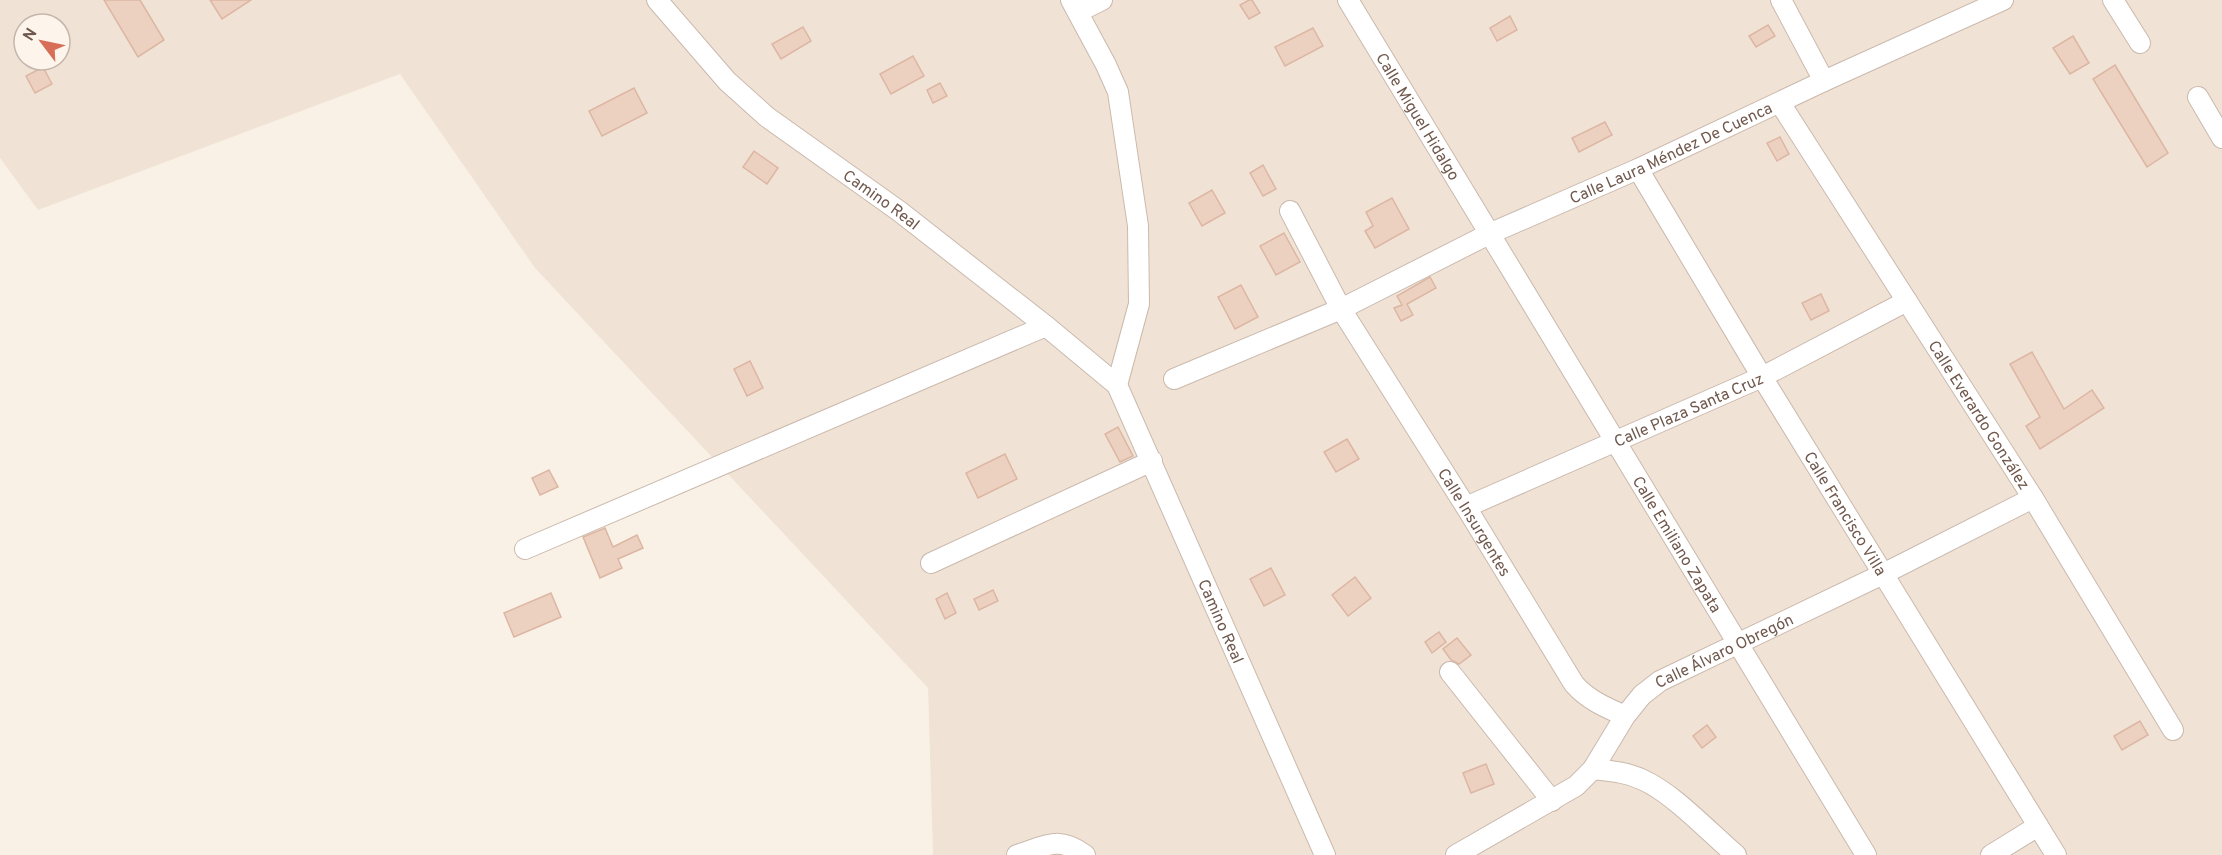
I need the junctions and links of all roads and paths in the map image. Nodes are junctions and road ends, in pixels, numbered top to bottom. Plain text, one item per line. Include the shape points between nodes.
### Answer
1 (657, 0) edge
2 (1102, 0) edge
3 (1348, 0) edge
4 (1781, 0) edge
5 (2003, 0) edge
6 (2113, 0) edge
7 (1074, 6) edge
8 (2140, 43) dead end
9 (1824, 81) junction
10 (2198, 97) dead end
11 (1780, 103) junction
12 (2222, 138) edge
13 (1638, 169) junction
14 (1290, 211) dead end
15 (1489, 234) junction
16 (1906, 301) junction
17 (1341, 309) junction
18 (1046, 326) junction
19 (1762, 377) junction
20 (1174, 379) dead end
21 (1117, 385) junction
22 (1616, 440) junction
23 (1152, 461) junction
24 (2033, 498) junction
25 (1466, 507) junction
26 (525, 549) dead end
27 (931, 563) dead end
28 (1883, 574) junction
29 (1737, 643) junction
30 (1450, 672) dead end
31 (1624, 716) junction
32 (2173, 730) dead end
33 (1593, 769) junction
34 (1552, 801) junction
35 (2038, 826) junction
36 (1017, 855) edge
37 (1085, 855) edge
38 (1325, 855) edge
39 (1456, 855) edge
40 (1736, 855) edge
41 (1866, 855) edge
42 (1991, 855) edge
43 (2056, 855) edge

1 - 18 street, Camino Real via 727,81 767,117 899,211
2 - 7 street
3 - 15 street, Calle Miguel Hidalgo
4 - 9 street
5 - 9 street, Calle Laura Méndez De Cuenca
6 - 8 street
7 - 21 street via 1118,92 1138,226 1139,304
9 - 11 street, Calle Laura Méndez De Cuenca
10 - 12 street
11 - 13 street, Calle Laura Méndez De Cuenca
11 - 16 street, Calle Everardo González
13 - 15 street, Calle Laura Méndez De Cuenca
13 - 19 street, Calle Francisco Villa
14 - 17 street, Calle Insurgentes
15 - 17 street, Calle Laura Méndez De Cuenca
15 - 22 street, Calle Emiliano Zapata
16 - 19 street, Calle Plaza Santa Cruz
16 - 24 street, Calle Everardo González
17 - 20 street, Calle Laura Méndez De Cuenca
17 - 25 street, Calle Insurgentes
18 - 21 street, Camino Real
18 - 26 street
19 - 22 street, Calle Plaza Santa Cruz
19 - 28 street, Calle Francisco Villa
21 - 23 street, Camino Real
22 - 25 street, Calle Plaza Santa Cruz
22 - 29 street, Calle Emiliano Zapata
23 - 27 street
23 - 38 street, Camino Real
24 - 28 street, Calle Álvaro Obregón
24 - 32 street, Calle Everardo González
25 - 31 street, Calle Insurgentes via 1574,684 1594,703
28 - 29 street, Calle Álvaro Obregón
28 - 35 street, Calle Francisco Villa
29 - 31 street, Calle Álvaro Obregón via 1660,681 1642,694
29 - 41 street, Calle Emiliano Zapata
30 - 34 street
31 - 33 street, Calle Álvaro Obregón
33 - 34 street, Calle Álvaro Obregón
33 - 40 street via 1623,772 1661,789
34 - 39 street, Calle Álvaro Obregón
35 - 42 street
35 - 43 street, Calle Francisco Villa
36 - 37 street via 1066,843

